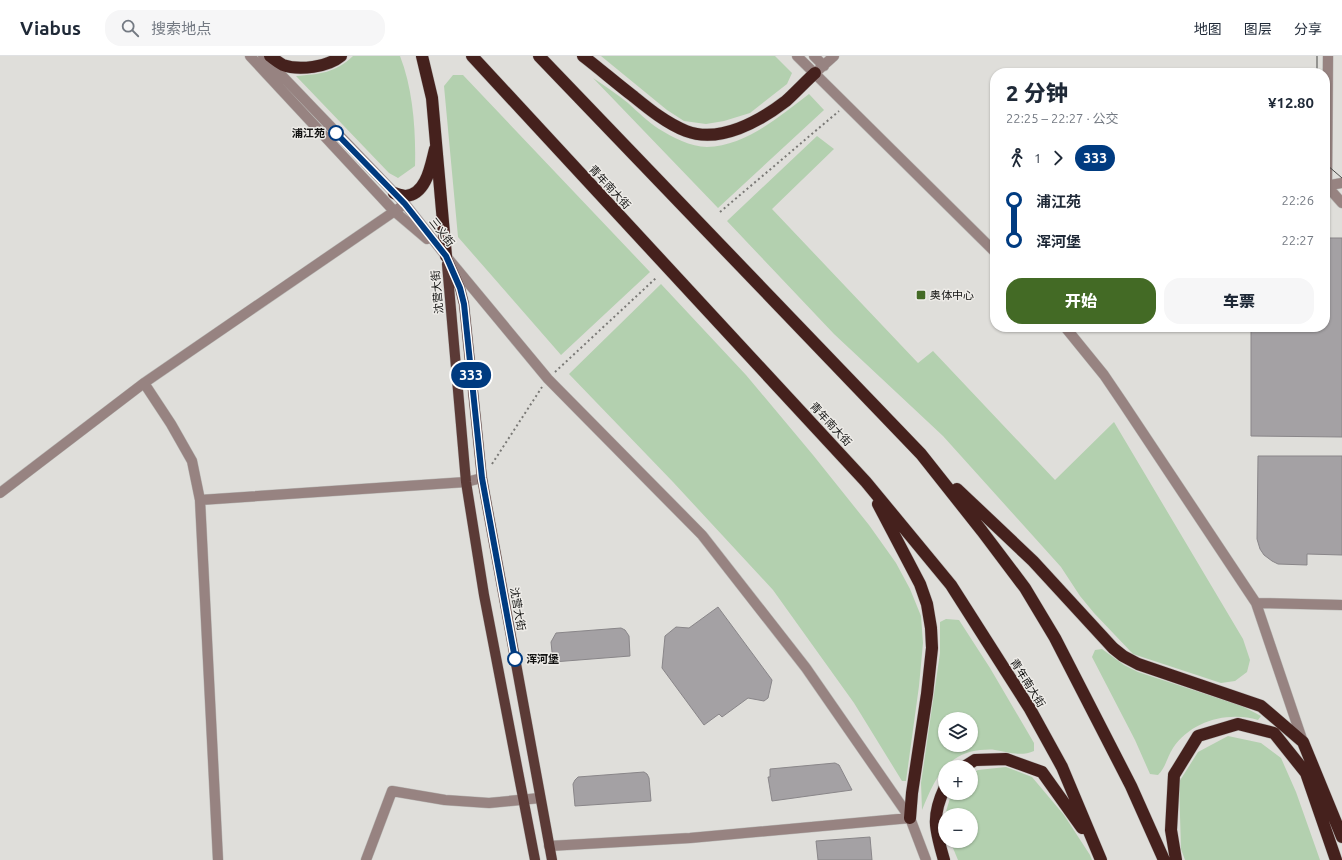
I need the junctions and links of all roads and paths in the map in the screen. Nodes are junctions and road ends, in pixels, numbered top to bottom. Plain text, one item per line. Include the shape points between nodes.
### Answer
1 (250, 56) edge
2 (262, 56) edge
3 (270, 56) edge
4 (341, 56) edge
5 (422, 56) edge
6 (472, 56) edge
7 (539, 56) edge
8 (583, 56) edge
9 (797, 56) edge
10 (814, 56) edge
11 (834, 56) edge
12 (1328, 56) edge
13 (1328, 68) edge
14 (819, 70) junction
15 (846, 105) junction
16 (437, 142) junction
17 (1342, 184) edge
18 (1330, 186) edge
19 (1330, 190) edge
20 (394, 193) junction
21 (1342, 203) edge
22 (405, 204) junction
23 (394, 211) junction
24 (720, 212) dead end
25 (990, 247) edge
26 (446, 256) junction
27 (656, 278) dead end
28 (1069, 332) edge
29 (548, 379) junction
30 (144, 383) junction
31 (921, 454) junction
32 (482, 478) junction
33 (466, 482) junction
34 (866, 482) junction
35 (0, 493) edge
36 (200, 500) junction
37 (1256, 603) junction
38 (1342, 605) edge
39 (1303, 742) junction
40 (975, 760) edge
41 (540, 798) junction
42 (523, 800) junction
43 (939, 800) edge
44 (910, 818) junction
45 (1342, 837) edge
46 (549, 846) junction
47 (1099, 855) edge
48 (218, 860) edge
49 (366, 860) edge
50 (535, 860) edge
51 (552, 860) edge
52 (926, 860) edge
53 (944, 860) edge
54 (1164, 860) edge
55 (1176, 860) edge
56 (1336, 860) edge

1 - 23 street, 三义街
2 - 20 street, 三义街
3 - 4 highway via 284,65 316,67
5 - 16 highway via 432,98
6 - 34 highway, 青年南大街
7 - 31 highway
8 - 14 highway via 653,112 686,131 700,135 729,132 758,119 788,99
9 - 14 street
10 - 14 street
11 - 14 street
12 - 13 street
14 - 15 street
15 - 24 path
15 - 25 street
16 - 20 highway via 425,181 420,188 405,196
16 - 26 highway
17 - 18 street
19 - 21 street
20 - 22 street, 三义街
22 - 23 street
22 - 26 street, 三义街
23 - 26 street, 三义街
23 - 30 street
26 - 29 street
26 - 32 main road, 沈营大街 via 464,304
26 - 33 main road, 沈营大街
27 - 29 path
28 - 37 street via 1104,375
29 - 32 path
29 - 44 street via 702,535 806,668
30 - 35 street
30 - 36 street via 192,461
31 - 39 highway via 1033,561 1123,656 1138,664 1261,706
31 - 54 highway via 1025,588 1055,638 1131,786
32 - 33 street
32 - 41 main road, 沈营大街
33 - 36 street
33 - 42 main road, 沈营大街 via 484,595
34 - 44 highway via 920,584 931,628 931,655
34 - 47 highway, 青年南大街 via 951,585 1030,709 1062,767
36 - 48 street
37 - 38 street
37 - 39 street
39 - 45 highway
40 - 47 highway via 1006,759 1042,772
41 - 42 street
41 - 46 main road, 沈营大街
42 - 49 street via 489,803 445,800 392,791
42 - 50 main road, 沈营大街
43 - 53 highway via 935,831
44 - 46 street via 690,838
44 - 52 street
46 - 51 main road, 沈营大街
55 - 56 highway via 1171,830 1174,775 1198,736 1238,724 1274,733 1306,773

